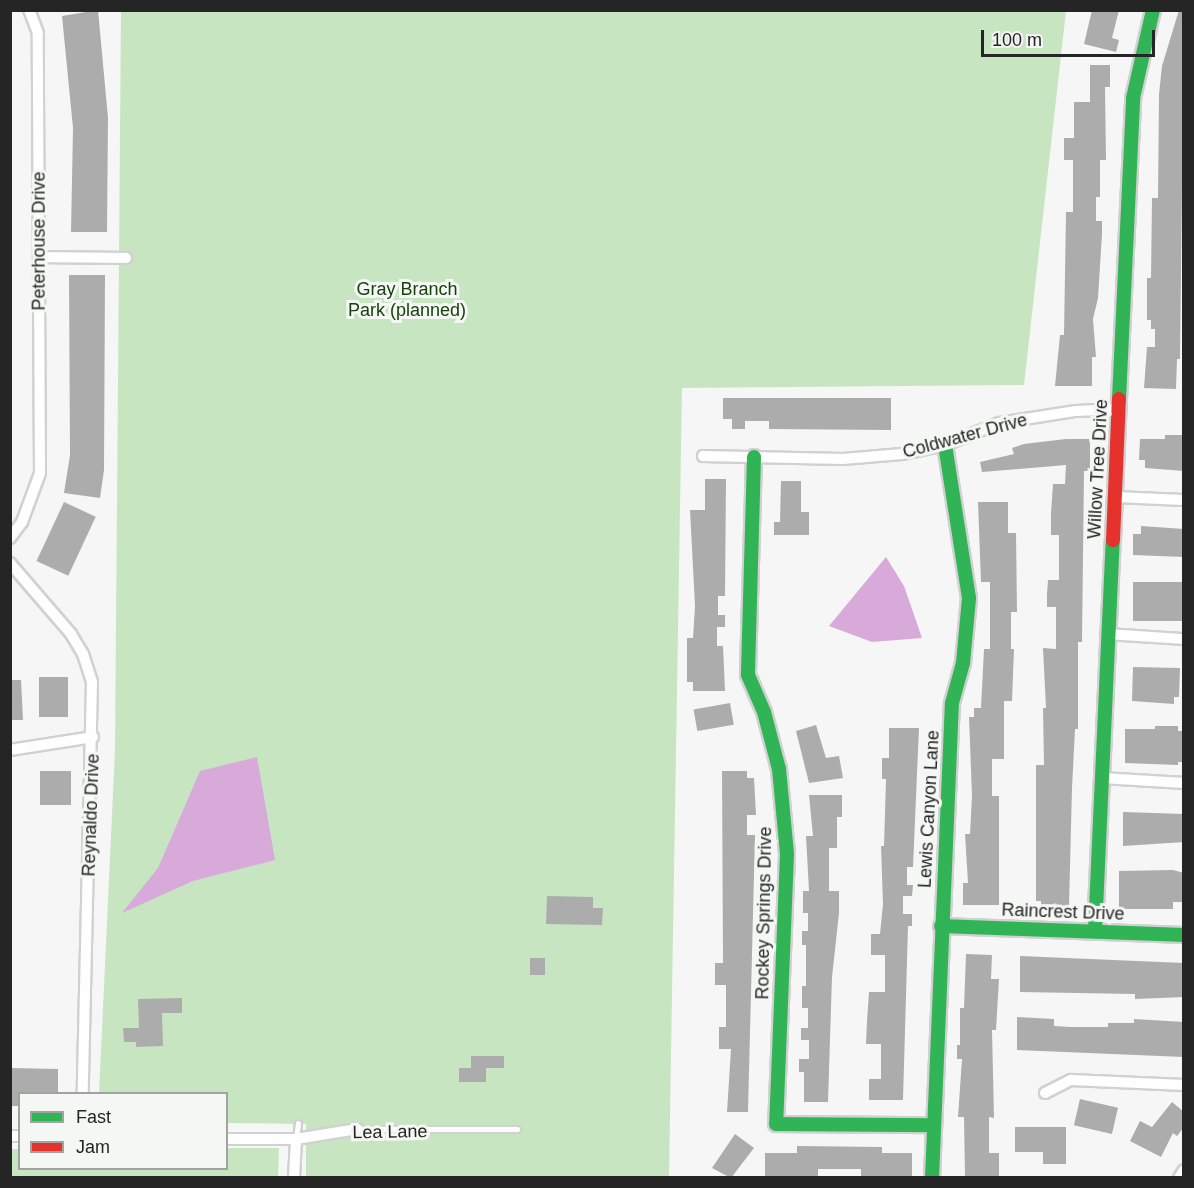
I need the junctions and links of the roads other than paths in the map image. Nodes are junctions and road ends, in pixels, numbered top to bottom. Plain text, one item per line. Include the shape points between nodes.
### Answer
1 (29, 10) edge
2 (1153, 10) edge
3 (39, 257) junction
4 (126, 258) dead end
5 (1119, 409) junction
6 (945, 445) junction
7 (703, 456) dead end
8 (754, 457) junction
9 (1115, 497) junction
10 (1184, 500) edge
11 (10, 538) edge
12 (10, 563) edge
13 (1108, 633) junction
14 (1184, 639) edge
15 (93, 737) junction
16 (10, 750) edge
17 (1102, 778) junction
18 (1184, 783) edge
19 (941, 926) junction
20 (1095, 931) junction
21 (1184, 935) edge
22 (1184, 1084) edge
23 (83, 1092) edge
24 (1045, 1093) dead end
25 (298, 1123) dead end
26 (932, 1125) junction
27 (357, 1129) joint
28 (517, 1129) dead end
29 (228, 1139) edge
30 (296, 1139) junction
31 (1184, 1170) edge
32 (294, 1178) edge
33 (932, 1178) edge
34 (1179, 1178) edge

1 - 3 street, Peterhouse Drive via 38,33
2 - 5 street, Willow Tree Drive via 1133,98
3 - 4 street
3 - 11 street, Peterhouse Drive via 40,473 22,522
5 - 6 street, Coldwater Drive via 999,423
5 - 9 street, Willow Tree Drive
6 - 8 street, Coldwater Drive via 902,454 843,459
6 - 19 street, Lewis Canyon Lane via 969,598 963,663 952,703
7 - 8 street, Coldwater Drive
8 - 26 street, Rockey Springs Drive via 748,675 764,712 779,769 787,854 776,1124
9 - 10 street
9 - 13 street, Willow Tree Drive
12 - 15 street, Reynaldo Drive via 83,654 92,682
13 - 14 street
13 - 17 street, Willow Tree Drive
15 - 16 street
15 - 23 street, Reynaldo Drive
17 - 18 street
17 - 20 street, Willow Tree Drive
19 - 20 street, Raincrest Drive
19 - 26 street, Lewis Canyon Lane
20 - 21 street, Raincrest Drive
22 - 24 street via 1071,1080
25 - 30 lane
26 - 33 street, Lewis Canyon Lane
27 - 28 lane, Lea Lane
27 - 30 street, Lea Lane
29 - 30 street, Lea Lane
30 - 32 street
31 - 34 street

